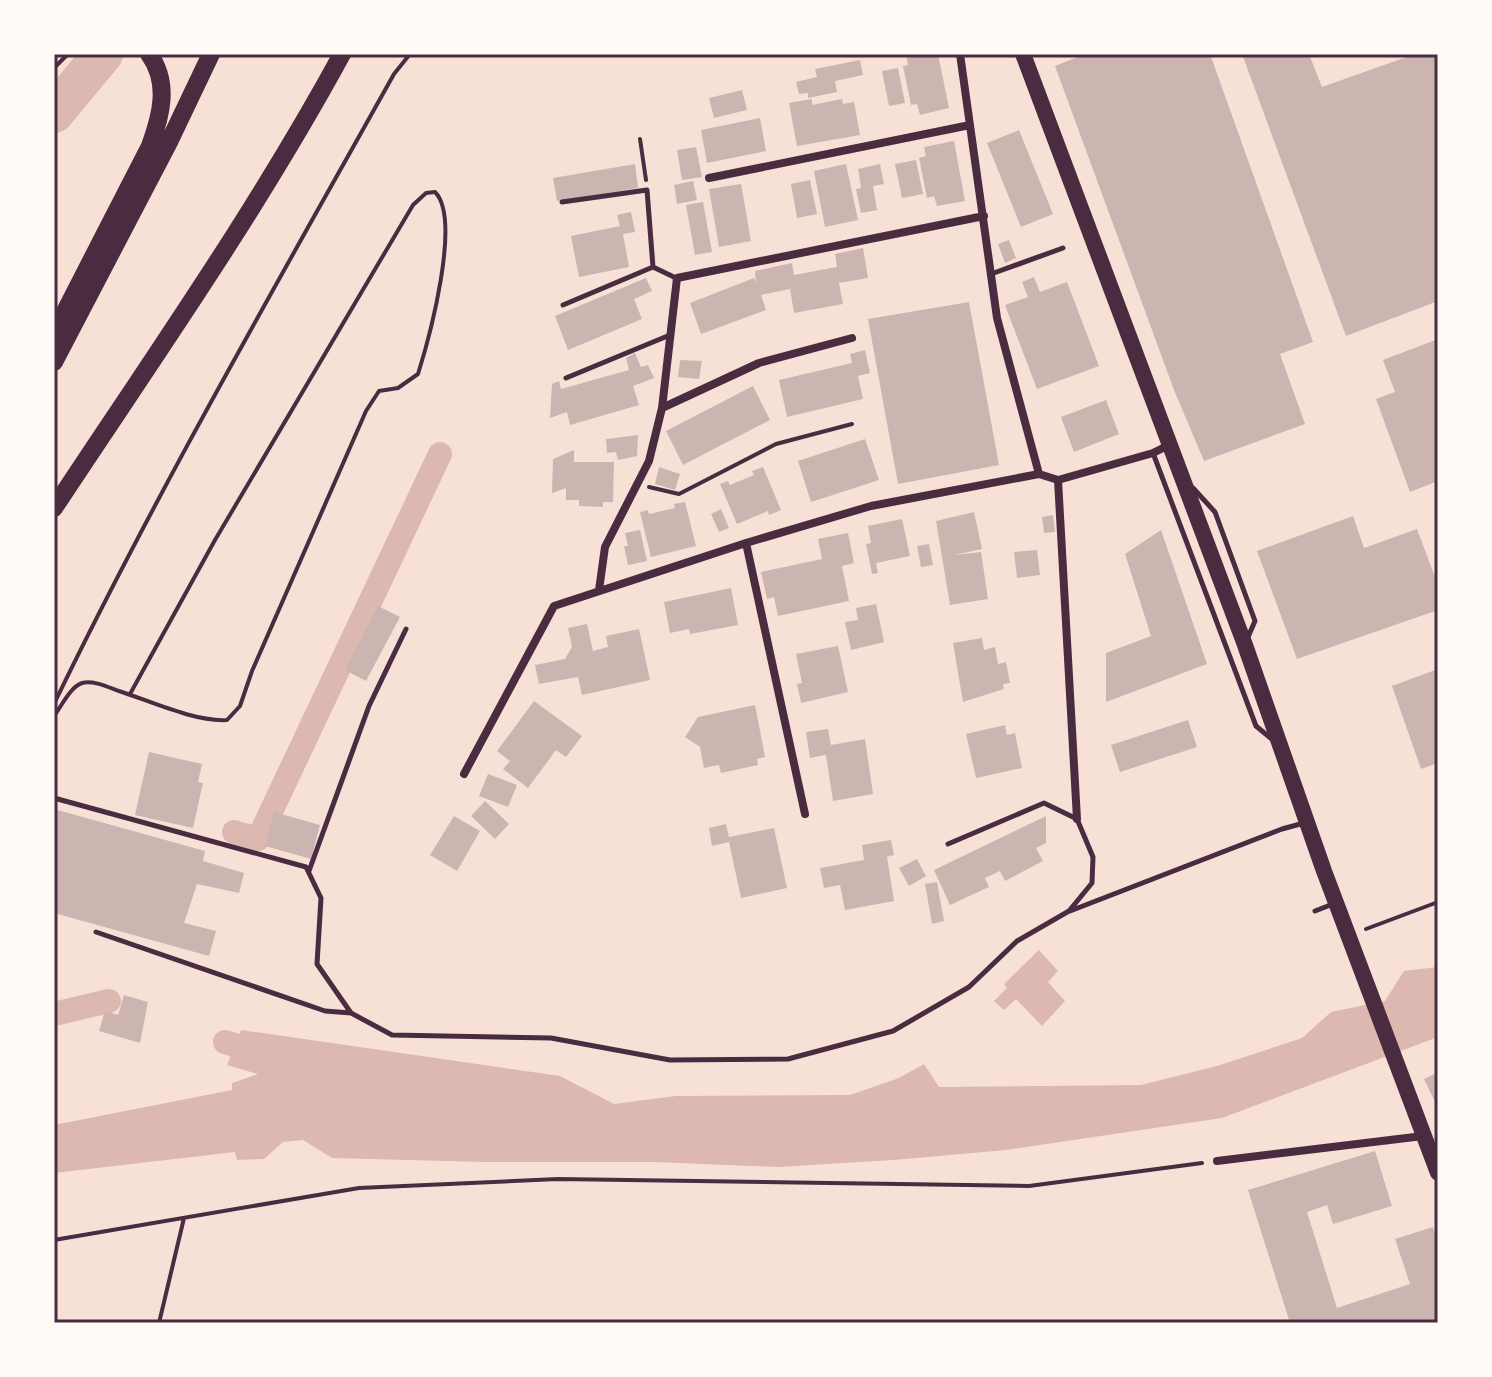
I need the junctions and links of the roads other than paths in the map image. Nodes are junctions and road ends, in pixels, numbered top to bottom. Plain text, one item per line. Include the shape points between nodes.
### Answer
1 (211, 54) edge
2 (960, 54) edge
3 (1023, 54) edge
4 (341, 56) edge
5 (152, 58) edge
6 (970, 125) junction
7 (709, 178) dead end
8 (562, 202) dead end
9 (984, 216) junction
10 (1063, 248) dead end
11 (653, 267) junction
12 (991, 274) junction
13 (677, 278) junction
14 (563, 305) dead end
15 (54, 333) edge
16 (670, 335) junction
17 (852, 338) dead end
18 (54, 362) edge
19 (566, 378) dead end
20 (662, 408) junction
21 (1161, 449) junction
22 (1039, 474) junction
23 (1058, 480) junction
24 (54, 508) edge
25 (746, 543) junction
26 (599, 590) junction
27 (406, 629) dead end
28 (1280, 746) junction
29 (464, 774) dead end
30 (54, 798) edge
31 (805, 814) dead end
32 (1077, 819) junction
33 (1307, 822) junction
34 (948, 844) dead end
35 (308, 872) junction
36 (1336, 903) junction
37 (1069, 911) junction
38 (1315, 911) dead end
39 (96, 932) dead end
40 (351, 1013) junction
41 (1423, 1136) junction
42 (1217, 1161) road end
43 (1438, 1173) edge

1 - 18 highway
2 - 6 street
3 - 21 main road
4 - 24 highway via 239,230
5 - 15 highway via 163,102 150,146
6 - 7 street
6 - 9 street
8 - 11 lane via 647,190
9 - 12 street
9 - 13 street
10 - 12 lane
11 - 13 lane
11 - 14 lane
12 - 22 street via 997,318
13 - 16 street
16 - 19 lane
16 - 20 street
17 - 20 street via 759,363
20 - 26 street via 649,461 605,547
21 - 23 street
21 - 28 main road via 1179,472
21 - 28 lane via 1256,726
22 - 23 street
22 - 25 street via 871,506
23 - 32 street
25 - 26 street
25 - 31 street
26 - 29 street via 554,606
27 - 35 lane via 369,706
28 - 33 main road
30 - 35 lane via 306,867
32 - 34 lane via 1044,803
32 - 37 lane via 1093,857 1092,883
33 - 36 main road
33 - 37 lane
35 - 40 lane via 321,898 317,964
36 - 38 lane
36 - 41 main road
37 - 40 lane via 1017,941 969,987 893,1031 788,1059 670,1060 551,1038 392,1035
39 - 40 lane via 325,1011
41 - 42 street
41 - 43 main road

